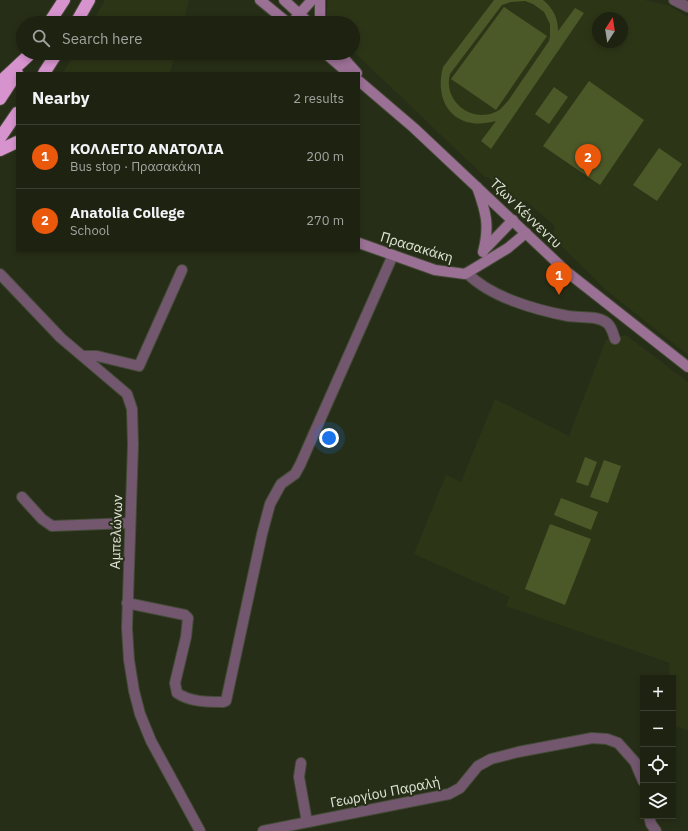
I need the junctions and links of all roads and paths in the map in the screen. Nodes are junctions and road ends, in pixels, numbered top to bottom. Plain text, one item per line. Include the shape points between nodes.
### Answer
1 (64, 0) edge
2 (89, 0) edge
3 (260, 0) edge
4 (312, 0) edge
5 (320, 0) edge
6 (674, 0) edge
7 (289, 2) edge
8 (688, 7) edge
9 (299, 14) joint
10 (54, 16) edge
11 (80, 16) edge
12 (279, 16) edge
13 (285, 16) edge
14 (320, 16) edge
15 (23, 60) edge
16 (25, 60) edge
17 (52, 60) edge
18 (333, 60) edge
19 (345, 60) edge
20 (46, 70) edge
21 (18, 72) edge
22 (347, 72) edge
23 (356, 72) edge
24 (16, 75) edge
25 (360, 77) edge
26 (0, 82) edge
27 (360, 82) edge
28 (368, 88) junction
29 (0, 99) edge
30 (16, 114) edge
31 (0, 138) edge
32 (16, 142) edge
33 (0, 150) edge
34 (476, 186) junction
35 (513, 220) junction
36 (526, 233) junction
37 (360, 243) edge
38 (483, 252) junction
39 (393, 255) junction
40 (182, 270) dead end
41 (471, 270) junction
42 (0, 274) edge
43 (615, 339) dead end
44 (83, 356) junction
45 (688, 367) edge
46 (22, 497) dead end
47 (130, 523) junction
48 (127, 604) junction
49 (301, 763) dead end
50 (640, 774) edge
51 (649, 819) edge
52 (307, 822) junction
53 (200, 831) edge
54 (263, 831) edge
55 (656, 831) edge

1 - 10 highway
2 - 11 highway
3 - 12 main road
4 - 9 main road
5 - 14 main road
6 - 8 street
7 - 9 main road
7 - 13 main road
15 - 26 highway
16 - 21 highway
17 - 20 highway
18 - 22 main road
19 - 23 main road
24 - 29 highway
25 - 28 main road, Τζων Κέννεντυ
27 - 28 main road, Τζων Κέννεντυ
28 - 34 main road, Τζων Κέννεντυ
30 - 31 highway
32 - 33 highway
34 - 35 main road, Τζων Κέννεντυ
34 - 38 main road via 485,209 487,226
35 - 36 main road, Τζων Κέννεντυ
35 - 38 main road
36 - 41 main road via 508,248
36 - 45 main road, Τζων Κέννεντυ via 598,298
37 - 39 main road, Πρασακάκη
38 - 41 main road
39 - 41 main road, Πρασακάκη via 435,270 452,273
39 - 48 street via 300,464 295,474 281,484 270,504 226,701 203,701 177,693 175,682 188,618 185,615
40 - 44 street via 140,366 97,356
41 - 43 street, Πρασακάκη via 484,288 530,306 606,322
42 - 44 street, Αμπελώνων via 61,338
44 - 47 street, Αμπελώνων via 126,394 132,409
46 - 47 street via 52,526
47 - 48 street, Αμπελώνων
48 - 53 street, Αμπελώνων via 129,660 140,714 151,741
49 - 52 street via 299,777
50 - 52 street, Γεωργίου Παραλή via 635,762 618,743 592,738 491,759 478,766 460,788 449,794
51 - 55 street
52 - 54 street, Γεωργίου Παραλή

